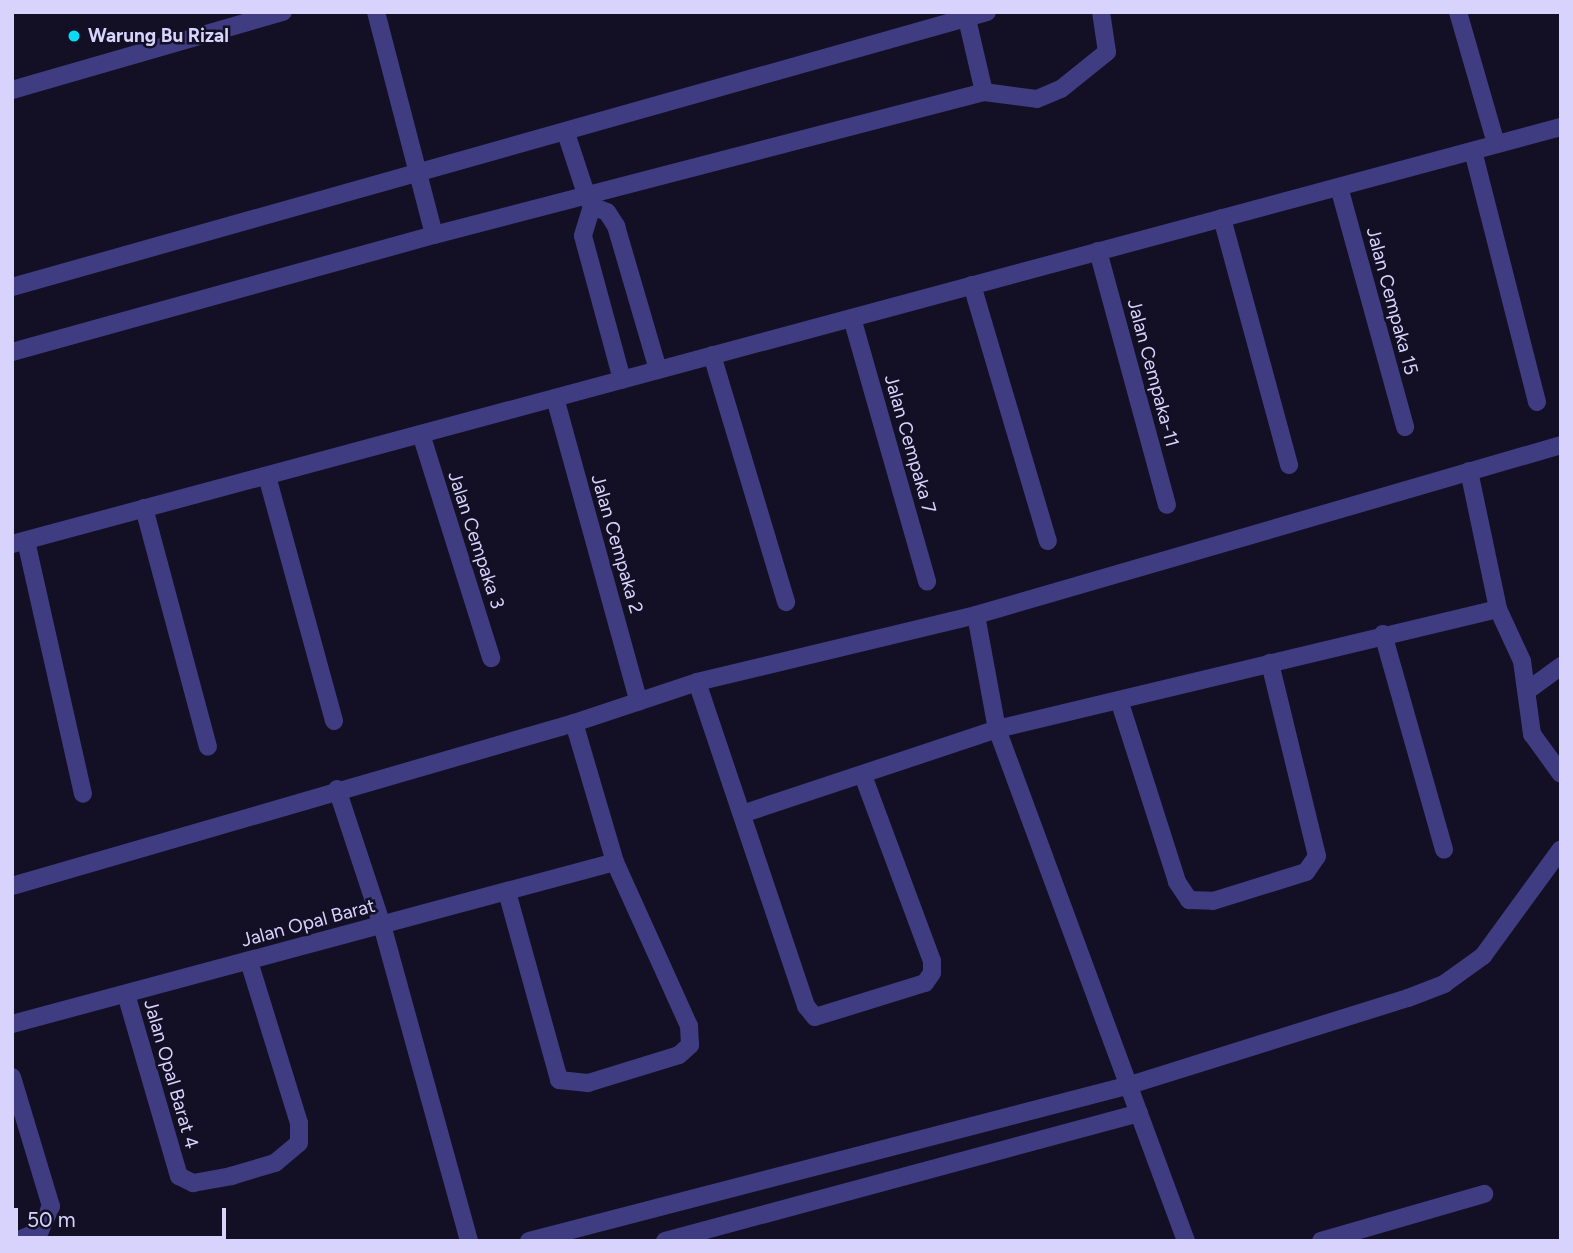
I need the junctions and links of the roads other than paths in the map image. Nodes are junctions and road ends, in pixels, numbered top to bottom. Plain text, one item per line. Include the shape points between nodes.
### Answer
1 (283, 12) edge
2 (376, 12) edge
3 (987, 12) edge
4 (1101, 12) edge
5 (1458, 12) edge
6 (967, 19) junction
7 (12, 90) edge
8 (984, 92) junction
9 (1561, 127) edge
10 (566, 133) junction
11 (1496, 144) junction
12 (1473, 151) junction
13 (418, 176) junction
14 (1339, 187) junction
15 (589, 201) junction
16 (1222, 218) junction
17 (434, 236) junction
18 (1098, 251) junction
19 (972, 285) junction
20 (12, 287) edge
21 (852, 318) junction
22 (12, 352) edge
23 (712, 355) junction
24 (658, 370) junction
25 (622, 380) junction
26 (555, 398) junction
27 (1537, 402) dead end
28 (1405, 427) dead end
29 (421, 434) junction
30 (1561, 445) edge
31 (1289, 465) dead end
32 (1469, 471) junction
33 (267, 476) junction
34 (1167, 505) dead end
35 (144, 508) junction
36 (1048, 541) dead end
37 (19, 543) edge
38 (927, 582) dead end
39 (786, 602) dead end
40 (1498, 609) junction
41 (976, 615) junction
42 (1383, 634) junction
43 (491, 658) dead end
44 (1270, 663) junction
45 (1561, 666) edge
46 (697, 682) junction
47 (1527, 691) junction
48 (639, 702) junction
49 (1119, 703) junction
50 (334, 721) dead end
51 (574, 723) junction
52 (997, 729) junction
53 (208, 747) dead end
54 (1561, 774) edge
55 (863, 775) junction
56 (337, 789) junction
57 (83, 794) dead end
58 (745, 813) junction
59 (1561, 849) edge
60 (1444, 850) dead end
61 (615, 862) junction
62 (12, 886) edge
63 (507, 892) junction
64 (382, 925) junction
65 (249, 961) junction
66 (126, 994) junction
67 (12, 1024) edge
68 (12, 1077) edge
69 (1130, 1085) junction
70 (1139, 1114) junction
71 (1484, 1194) dead end
72 (16, 1241) edge
73 (469, 1241) edge
74 (529, 1241) edge
75 (665, 1241) edge
76 (1185, 1241) edge
77 (1321, 1241) edge

1 - 7 street
2 - 13 street
3 - 6 street
4 - 8 street via 1107,52 1061,89 1037,99
5 - 11 street
6 - 8 street
6 - 10 street
8 - 15 street
9 - 11 street
10 - 13 street
10 - 15 street
11 - 12 street
12 - 14 street
12 - 27 street
13 - 17 street
13 - 20 street
14 - 16 street
14 - 28 street, Jalan Cempaka 15
15 - 17 street
15 - 24 street via 607,212 616,226
15 - 25 street via 583,236
16 - 18 street
16 - 31 street
17 - 22 street
18 - 19 street
18 - 34 street, Jalan Cempaka-11
19 - 21 street
19 - 36 street
21 - 23 street
21 - 38 street, Jalan Cempaka 7
23 - 24 street
23 - 39 street
24 - 25 street
25 - 26 street
26 - 29 street
26 - 48 street, Jalan Cempaka 2
29 - 33 street
29 - 43 street, Jalan Cempaka 3
30 - 32 street
32 - 40 street
32 - 41 street
33 - 35 street
33 - 50 street
35 - 37 street
35 - 53 street
37 - 57 street
40 - 42 street
40 - 47 street via 1522,661
41 - 46 street
41 - 52 street
42 - 44 street
42 - 60 street
44 - 49 street
44 - 49 street via 1317,856 1306,872 1213,901 1189,900 1177,883
45 - 47 street
46 - 48 street
46 - 58 street
47 - 54 street via 1532,734
48 - 51 street
49 - 52 street
51 - 56 street
51 - 61 street
52 - 55 street
52 - 69 street
55 - 58 street
55 - 58 street via 932,961 932,973 925,983 828,1016 815,1017 806,1006
56 - 62 street
56 - 64 street
59 - 69 street via 1483,956 1444,984
61 - 63 street, Jalan Opal Barat
61 - 63 street via 689,1026 690,1045 679,1055 588,1083 567,1084 554,1071
63 - 64 street, Jalan Opal Barat
64 - 65 street, Jalan Opal Barat
64 - 73 street
65 - 66 street, Jalan Opal Barat
65 - 66 street, Jalan Opal Barat 4 via 299,1124 299,1143 275,1164 202,1182 183,1180
66 - 67 street, Jalan Opal Barat
68 - 72 street via 51,1206 40,1231
69 - 70 street
69 - 74 street
70 - 75 street
70 - 76 street
71 - 77 street

